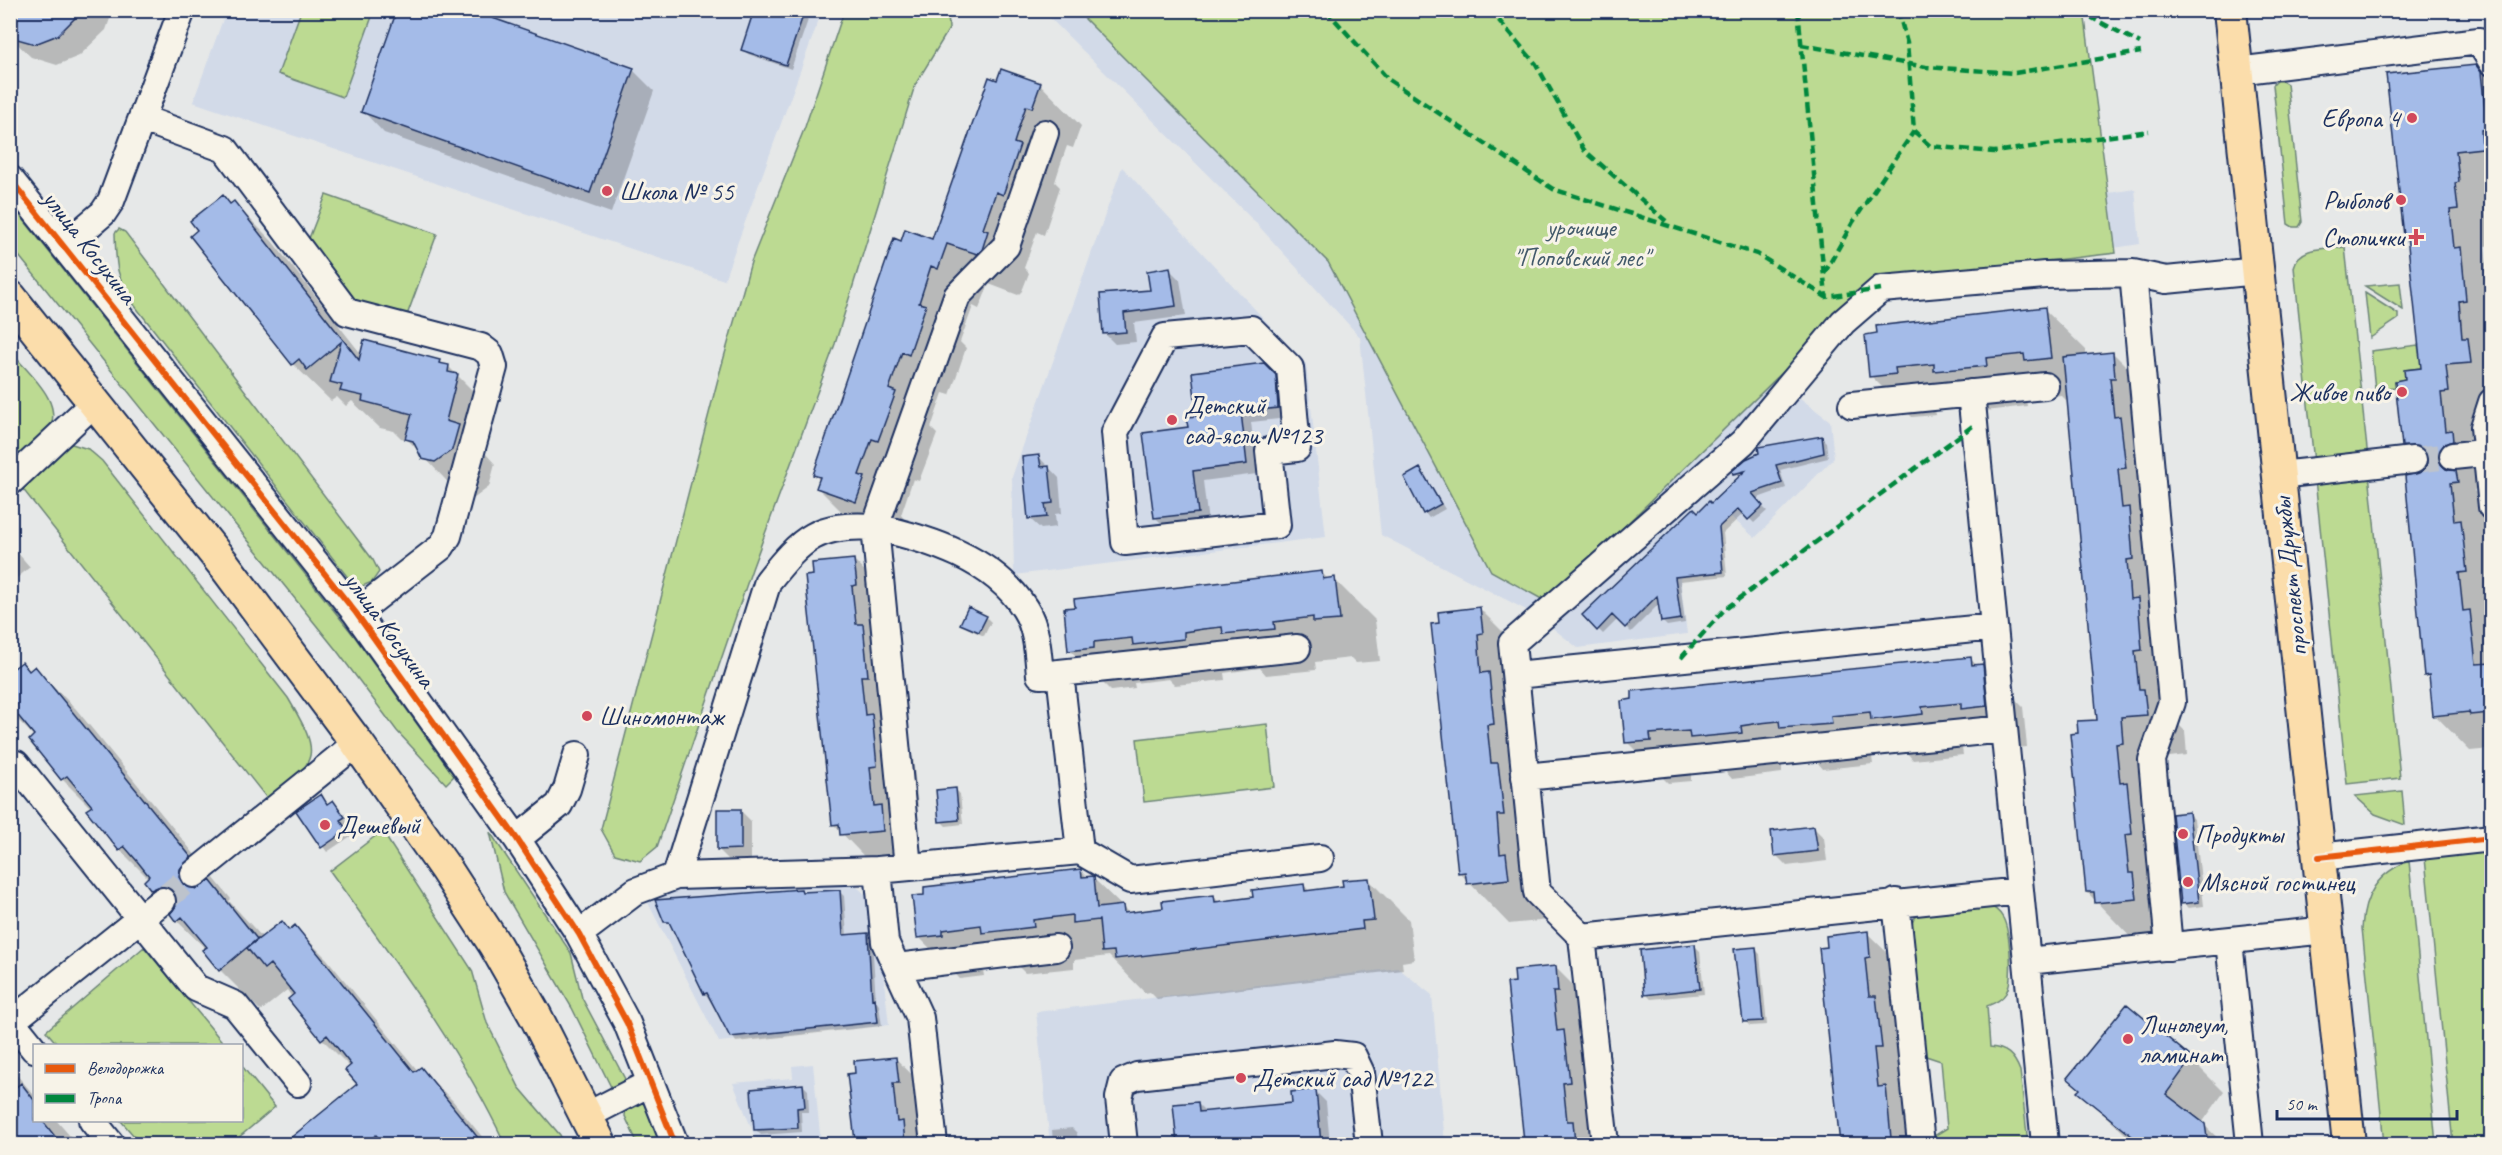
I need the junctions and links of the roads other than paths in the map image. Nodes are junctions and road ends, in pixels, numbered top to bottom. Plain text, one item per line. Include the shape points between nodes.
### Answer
1 (182, 10) edge
2 (2230, 10) edge
3 (2492, 62) edge
4 (2236, 71) junction
5 (143, 119) junction
6 (1046, 133) dead end
7 (10, 179) edge
8 (64, 246) junction
9 (2258, 271) junction
10 (2133, 273) junction
11 (10, 297) edge
12 (1290, 368) joint
13 (2045, 386) dead end
14 (1971, 393) junction
15 (95, 402) junction
16 (2492, 402) edge
17 (1852, 405) dead end
18 (2489, 452) edge
19 (2453, 456) tunnel mouth
20 (2413, 460) tunnel mouth
21 (2279, 475) junction
22 (10, 482) edge
23 (2492, 507) edge
24 (875, 526) junction
25 (356, 613) junction
26 (1994, 627) junction
27 (1297, 648) dead end
28 (1060, 673) junction
29 (1516, 675) junction
30 (2004, 729) junction
31 (357, 743) junction
32 (577, 755) dead end
33 (12, 763) edge
34 (1525, 777) junction
35 (2492, 838) edge
36 (517, 839) junction
37 (1080, 851) junction
38 (2319, 857) junction
39 (1320, 858) dead end
40 (908, 867) junction
41 (878, 870) junction
42 (194, 874) tunnel mouth
43 (676, 876) junction
44 (2020, 891) junction
45 (162, 901) tunnel mouth
46 (1896, 902) junction
47 (140, 918) junction
48 (2327, 930) junction
49 (579, 933) junction
50 (1582, 937) junction
51 (2229, 941) junction
52 (2169, 947) junction
53 (1056, 948) dead end
54 (2027, 961) junction
55 (897, 967) junction
56 (11, 1020) edge
57 (33, 1048) edge
58 (298, 1083) dead end
59 (650, 1083) junction
60 (586, 1116) junction
61 (94, 1122) edge
62 (111, 1144) edge
63 (600, 1144) edge
64 (675, 1144) edge
65 (934, 1144) edge
66 (1124, 1144) edge
67 (1369, 1144) edge
68 (1605, 1144) edge
69 (1921, 1144) edge
70 (2045, 1144) edge
71 (2250, 1144) edge
72 (2349, 1144) edge

1 - 5 street
2 - 4 main road, проспект Дружбы
3 - 4 street via 2479,41
4 - 9 main road, проспект Дружбы
5 - 8 street via 111,201 103,213
5 - 25 street via 225,149 347,312 480,347 490,354 494,367 448,536 441,547
6 - 24 street via 1006,246 957,296
7 - 8 street, улица Косухина
8 - 25 street, улица Косухина
9 - 10 street via 2166,280
9 - 21 main road, проспект Дружбы
10 - 29 street via 2045,275 1881,289 1843,322 1743,442 1512,643
10 - 52 street via 2172,702 2152,760
11 - 15 main road
12 - 12 street via 1297,448 1269,451 1277,525 1125,542 1114,432 1165,337 1251,329
13 - 14 street
14 - 17 street
14 - 26 street
15 - 22 street
15 - 31 main road via 225,566
16 - 18 street via 2484,427
18 - 19 street
18 - 23 street
20 - 21 street
21 - 38 main road, проспект Дружбы
24 - 28 street via 945,548 1005,584 1026,610 1036,635 1040,675
24 - 40 street
24 - 43 street via 851,525 819,531 792,550 768,581
25 - 36 street, улица Косухина
26 - 29 street
26 - 30 street
27 - 28 street
28 - 37 street
29 - 34 street
30 - 34 street
30 - 44 street
31 - 42 street
31 - 60 main road via 495,945
32 - 36 street via 563,800
33 - 47 street
34 - 50 street via 1537,892
35 - 38 street
36 - 49 street, улица Косухина
37 - 39 street via 1130,880
37 - 40 street
38 - 48 main road, проспект Дружбы
40 - 41 street
41 - 43 street
41 - 55 street via 885,942
43 - 49 street via 636,891
44 - 46 street
44 - 54 street
45 - 47 street
46 - 50 street
46 - 69 street
47 - 56 street
47 - 58 street via 196,988 235,1005
48 - 51 street
48 - 72 main road, проспект Дружбы
49 - 59 street, улица Косухина via 627,1023
50 - 68 street
51 - 52 street
51 - 71 street
52 - 54 street
53 - 55 street
54 - 70 street
55 - 65 street via 920,1018
56 - 57 street
59 - 60 street
59 - 64 street, улица Косухина
60 - 63 main road
61 - 62 street
66 - 67 street via 1119,1098 1123,1082 1137,1076 1335,1054 1353,1056 1361,1073

